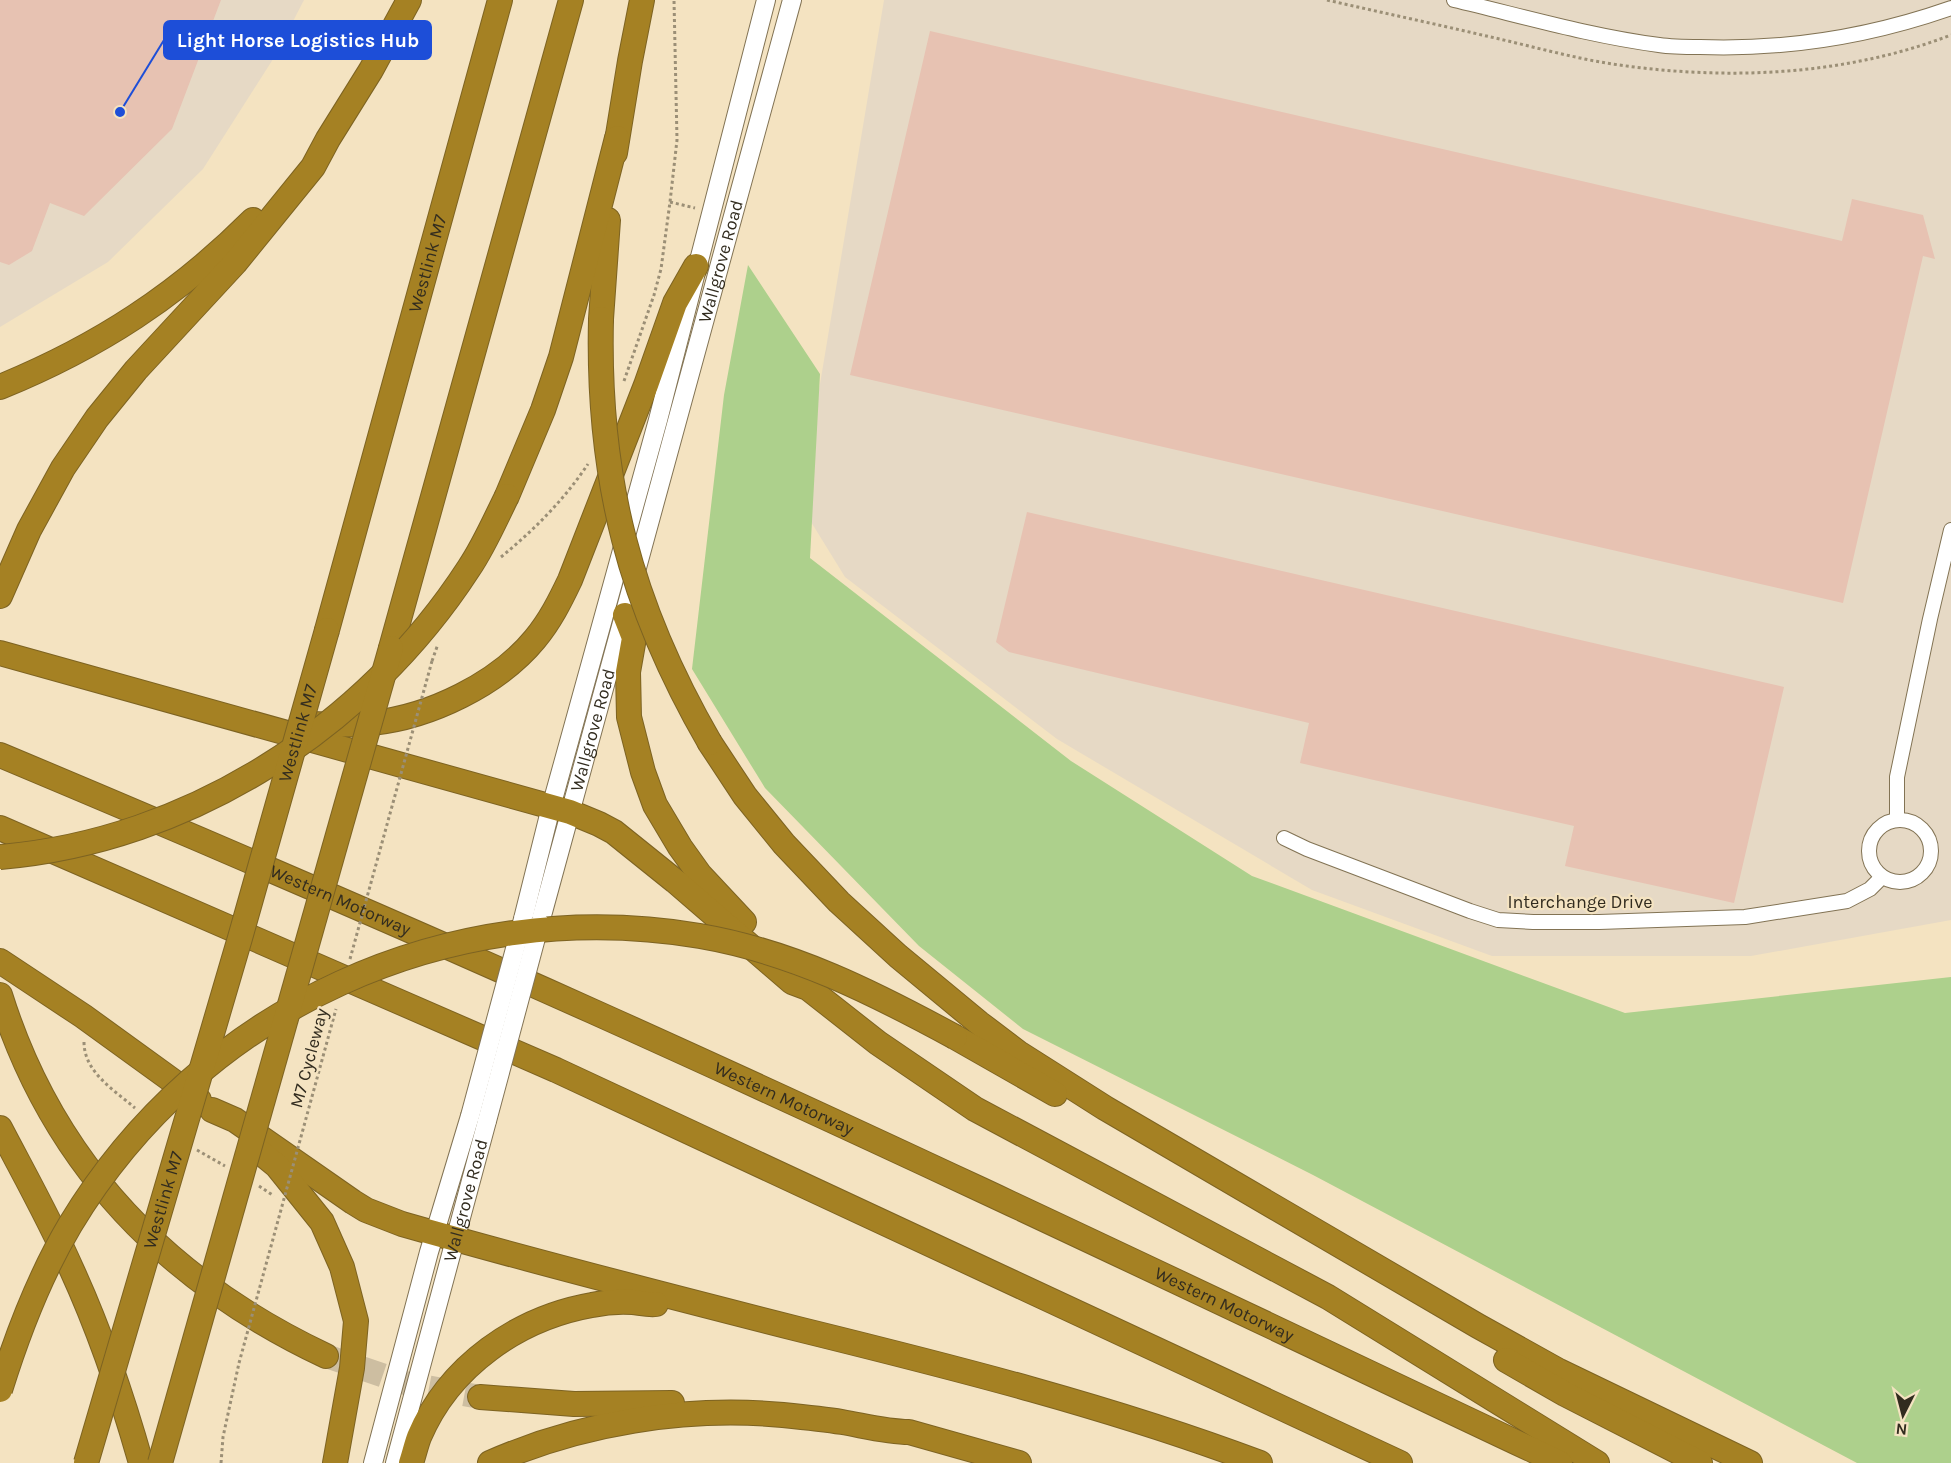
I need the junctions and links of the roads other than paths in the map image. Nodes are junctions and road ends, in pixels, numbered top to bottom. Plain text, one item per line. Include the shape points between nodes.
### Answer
1 (409, 0) edge
2 (500, 0) edge
3 (571, 0) edge
4 (642, 0) edge
5 (766, 0) edge
6 (792, 0) edge
7 (1454, 0) edge
8 (1951, 8) edge
9 (617, 138) junction
10 (327, 139) junction
11 (696, 266) junction
12 (0, 387) edge
13 (1951, 530) edge
14 (1, 594) edge
15 (625, 615) junction
16 (0, 653) edge
17 (275, 730) junction
18 (0, 755) edge
19 (560, 810) junction
20 (1897, 819) junction
21 (0, 828) edge
22 (1284, 838) dead end
23 (0, 857) edge
24 (1882, 877) junction
25 (0, 961) edge
26 (808, 988) junction
27 (0, 994) edge
28 (212, 1110) junction
29 (0, 1128) edge
30 (445, 1236) junction
31 (673, 1297) junction
32 (326, 1356) tunnel mouth
33 (0, 1390) edge
34 (480, 1397) tunnel mouth
35 (909, 1431) junction
36 (86, 1463) edge
37 (141, 1463) edge
38 (160, 1463) edge
39 (335, 1463) edge
40 (373, 1463) edge
41 (395, 1463) edge
42 (411, 1463) edge
43 (490, 1463) edge
44 (1018, 1463) edge
45 (1260, 1463) edge
46 (1400, 1463) edge
47 (1560, 1463) edge
48 (1597, 1463) edge
49 (1700, 1463) edge
50 (1750, 1463) edge

1 - 10 highway
2 - 36 highway, Westlink M7, bridge via 240,938
3 - 38 highway, bridge
4 - 9 highway
5 - 11 main road, Wallgrove Road
6 - 15 main road, Wallgrove Road
7 - 8 street via 1661,46 1733,48 1821,41
9 - 23 highway, bridge via 561,357 543,410 492,529 441,609 380,678 343,711 301,744 232,787 147,824 67,846
9 - 50 highway, bridge via 601,319 601,386 616,510 632,572 679,687 745,796 784,844 897,956 1020,1054 1105,1108 1558,1371
10 - 12 highway via 260,213 188,280 96,342
10 - 14 highway via 314,167 235,263 97,418 63,468 29,530
11 - 17 highway via 675,303 561,601 534,640 487,680 425,711 374,723 305,723
11 - 19 main road, Wallgrove Road
13 - 20 street via 1897,777
15 - 19 main road, Wallgrove Road
15 - 26 highway via 634,638 628,672 629,717 642,772 655,805 700,875 803,975
16 - 17 highway
17 - 19 highway
18 - 47 highway, Western Motorway via 595,1012
19 - 26 highway via 614,832 792,982
19 - 30 main road, Wallgrove Road, bridge
20 - 24 street via 1875,831 1869,847 1871,864
20 - 24 street via 1921,827 1930,842 1931,859 1922,873 1907,882
21 - 46 highway via 556,1070
22 - 24 street, Interchange Drive via 1498,920 1599,922 1745,917 1847,901 1870,889
25 - 28 highway
26 - 48 highway via 878,1043 975,1108 1328,1298
27 - 32 highway via 29,1073 54,1119 114,1201 171,1257 226,1300 289,1339
28 - 30 highway via 235,1120 366,1210
28 - 39 highway via 277,1166 322,1222 342,1267 356,1321
29 - 37 highway via 71,1267 123,1400
30 - 31 highway
30 - 40 main road, Wallgrove Road
30 - 41 main road, Wallgrove Road
31 - 42 highway via 654,1305 611,1302 577,1308 540,1320 498,1342 466,1368 435,1408 419,1437
31 - 45 highway via 1082,1404
33 - 49 highway, bridge via 44,1272 100,1180 128,1143 184,1086 262,1025 385,963 441,947 514,932 636,928 702,936 768,952 867,990 1243,1203 1564,1394
34 - 35 highway via 574,1404 792,1405 898,1423
35 - 43 highway via 782,1415 707,1412 602,1427 532,1446
35 - 44 highway

